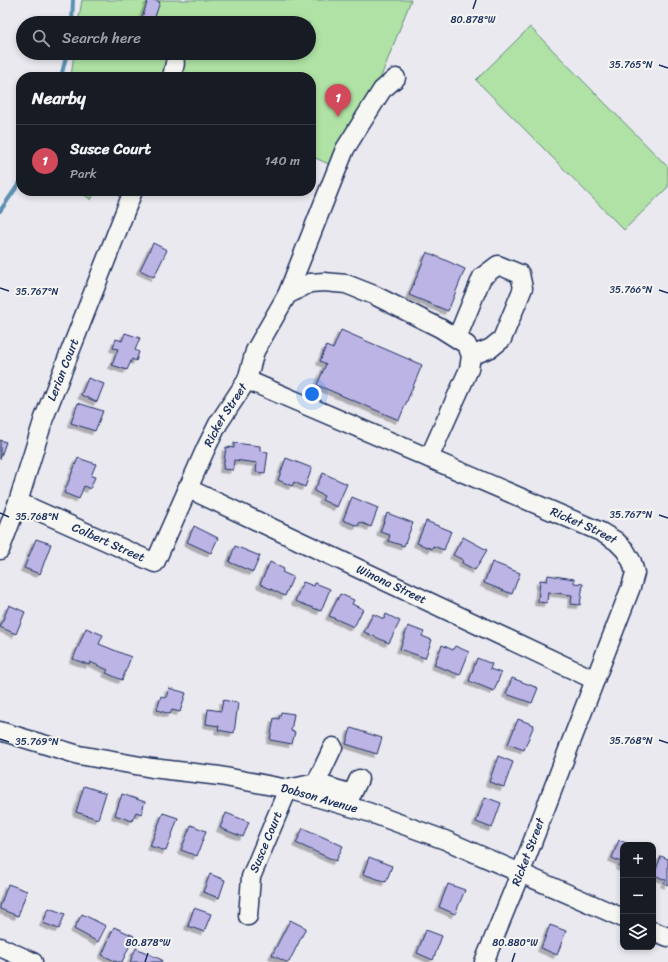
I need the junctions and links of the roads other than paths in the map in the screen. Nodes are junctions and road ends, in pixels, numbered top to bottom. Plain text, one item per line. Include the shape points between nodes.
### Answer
1 (396, 78) dead end
2 (131, 196) edge
3 (287, 295) junction
4 (457, 338) junction
5 (470, 356) junction
6 (247, 380) junction
7 (429, 458) junction
8 (187, 488) junction
9 (18, 502) junction
10 (0, 550) edge
11 (155, 563) joint
12 (595, 680) junction
13 (0, 731) edge
14 (333, 747) dead end
15 (359, 779) dead end
16 (316, 783) junction
17 (288, 790) junction
18 (520, 874) junction
19 (248, 916) dead end
20 (620, 917) edge
21 (656, 932) edge
22 (668, 937) edge
23 (0, 947) edge
24 (33, 962) edge
25 (484, 962) edge

1 - 3 street via 382,90 345,149
2 - 9 street, Lerian Court via 44,418
3 - 4 street via 310,283 346,284 380,298
3 - 6 street via 255,351
4 - 5 street via 468,345
4 - 5 street via 482,277 498,265 520,274 523,288 502,339 491,348
5 - 7 street via 469,369
6 - 7 street, Ricket Street
6 - 8 street, Ricket Street via 218,424
7 - 12 street, Ricket Street via 601,532 625,550 635,573
8 - 11 street, Ricket Street
8 - 12 street, Winona Street
9 - 10 street, Lerian Court
9 - 11 street, Colbert Street
12 - 18 street, Ricket Street
13 - 17 street, Dobson Avenue via 79,755 152,768 220,776
14 - 16 street
15 - 16 street via 352,794
16 - 17 street
17 - 18 street, Dobson Avenue via 368,812 445,840
17 - 19 street, Susce Court via 251,877
18 - 20 street, Dobson Avenue
18 - 25 street, Ricket Street
21 - 22 street
23 - 24 street

